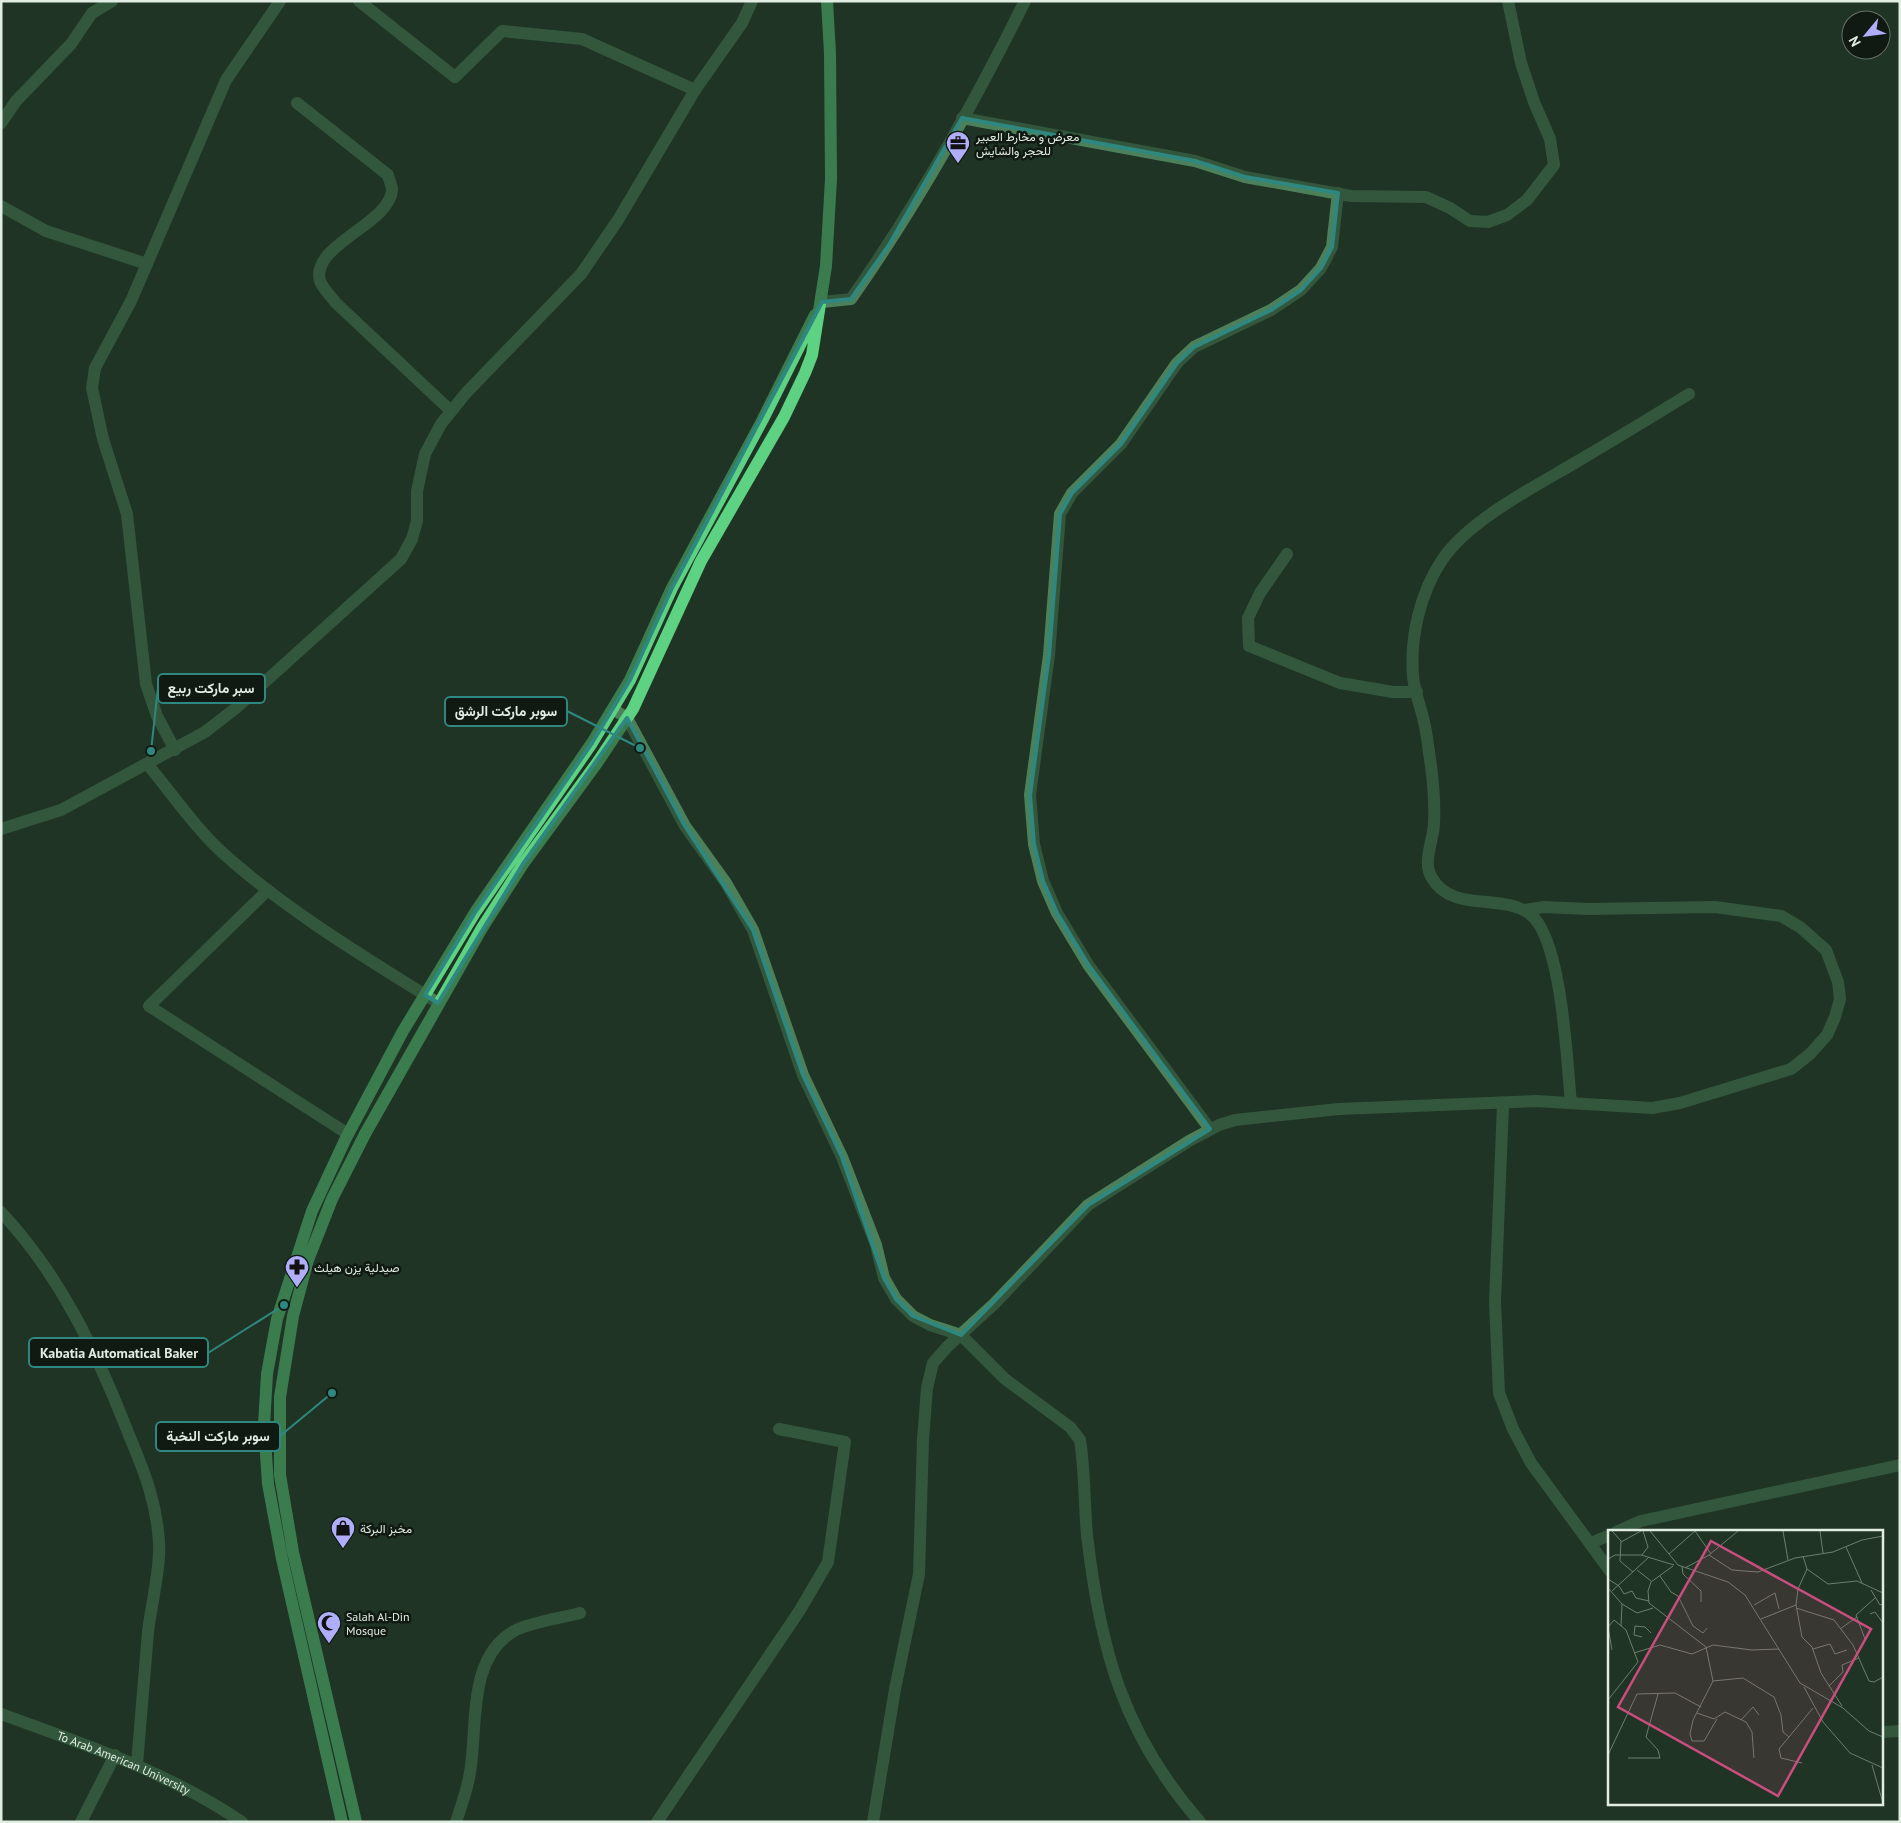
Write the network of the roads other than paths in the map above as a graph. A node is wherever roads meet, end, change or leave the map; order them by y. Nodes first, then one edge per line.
1 (112, 1) edge
2 (280, 1) edge
3 (359, 1) edge
4 (752, 1) edge
5 (826, 1) edge
6 (1025, 1) edge
7 (1508, 1) edge
8 (695, 90) junction
9 (297, 103) dead end
10 (962, 118) junction
11 (1, 123) edge
12 (1338, 193) junction
13 (1, 206) edge
14 (147, 264) junction
15 (822, 302) junction
16 (1689, 394) dead end
17 (451, 411) junction
18 (1287, 554) dead end
19 (1416, 692) junction
20 (613, 708) junction
21 (627, 718) junction
22 (175, 750) junction
23 (148, 765) junction
24 (1, 829) edge
25 (268, 890) junction
26 (1524, 910) junction
27 (425, 995) junction
28 (438, 1003) junction
29 (1571, 1103) junction
30 (1504, 1104) junction
31 (1210, 1129) junction
32 (348, 1134) junction
33 (1, 1212) edge
34 (960, 1335) junction
35 (779, 1429) dead end
36 (1900, 1465) edge
37 (1621, 1530) edge
38 (1608, 1536) edge
39 (1591, 1543) junction
40 (1608, 1568) edge
41 (580, 1613) dead end
42 (1, 1714) edge
43 (1900, 1731) edge
44 (1884, 1732) edge
45 (115, 1755) junction
46 (137, 1764) junction
47 (81, 1822) edge
48 (242, 1822) edge
49 (342, 1822) edge
50 (356, 1822) edge
51 (456, 1822) edge
52 (656, 1822) edge
53 (873, 1822) edge
54 (1200, 1822) edge

1 - 11 street
2 - 14 street
3 - 8 street
4 - 8 street
5 - 15 main road
6 - 10 street
7 - 12 street
8 - 17 street
9 - 17 street
10 - 12 street
10 - 15 street
12 - 31 street
13 - 14 street
14 - 22 street
15 - 20 main road
15 - 21 main road
16 - 19 street
17 - 22 street
18 - 19 street
19 - 26 street
20 - 21 street
20 - 27 main road
21 - 28 main road
21 - 34 street
22 - 23 street
23 - 24 street
23 - 25 street
25 - 27 street
25 - 32 street
26 - 29 street
26 - 29 street
27 - 28 street
27 - 32 main road
28 - 50 main road
29 - 30 street
30 - 31 street
30 - 39 street
31 - 34 street
32 - 49 main road
33 - 46 street
34 - 53 street
34 - 54 street
35 - 52 street
36 - 37 street
38 - 39 street
39 - 40 street
41 - 51 street
42 - 45 street, To Arab American University
43 - 44 street
45 - 46 street, To Arab American University
45 - 47 street
46 - 48 street, To Arab American University

